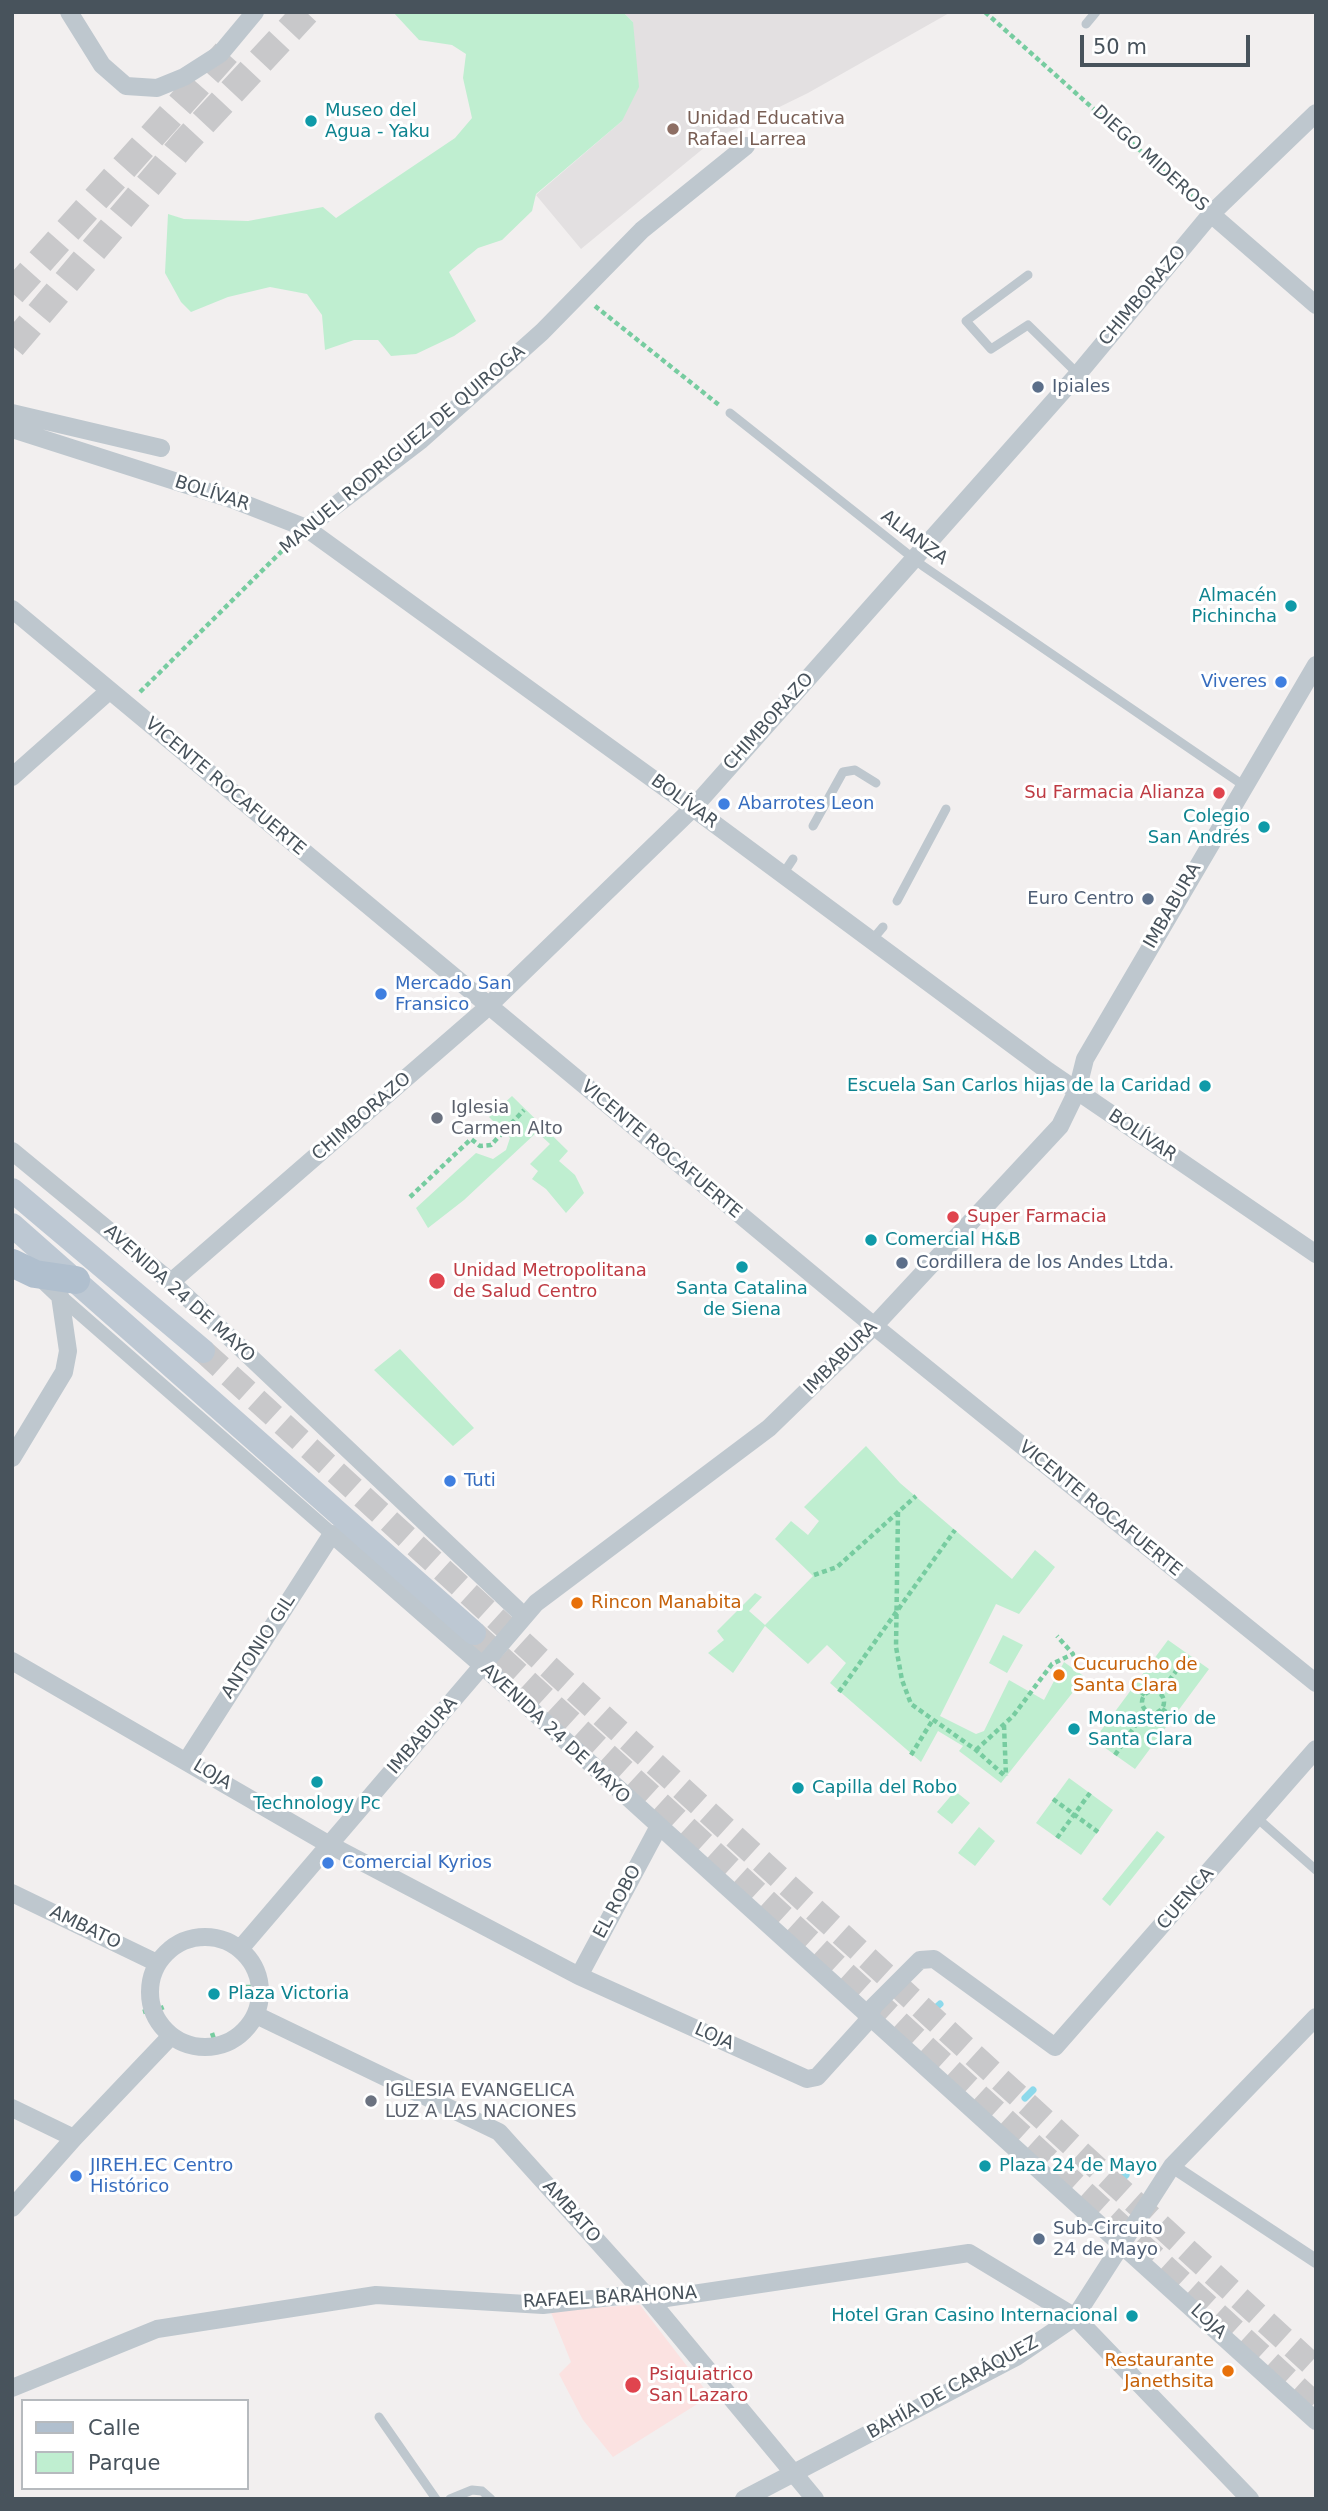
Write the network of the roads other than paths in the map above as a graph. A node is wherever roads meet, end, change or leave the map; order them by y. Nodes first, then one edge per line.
1 (69, 12) edge
2 (255, 12) edge
3 (1097, 12) edge
4 (1086, 24) dead end
5 (1316, 113) edge
6 (746, 146) dead end
7 (1211, 214) junction
8 (1028, 275) dead end
9 (1316, 305) edge
10 (1078, 374) junction
11 (12, 413) edge
12 (730, 413) road end
13 (12, 429) edge
14 (161, 448) dead end
15 (306, 528) junction
16 (914, 559) junction
17 (12, 609) edge
18 (1316, 665) edge
19 (109, 691) junction
20 (12, 777) edge
21 (876, 783) dead end
22 (1243, 785) junction
23 (693, 808) junction
24 (946, 809) dead end
25 (813, 826) dead end
26 (793, 859) dead end
27 (783, 874) junction
28 (897, 901) dead end
29 (488, 1007) junction
30 (1077, 1091) junction
31 (12, 1151) edge
32 (12, 1190) edge
33 (12, 1224) edge
34 (1316, 1254) edge
35 (24, 1268) edge
36 (171, 1282) junction
37 (68, 1288) junction
38 (874, 1326) junction
39 (203, 1351) tunnel mouth
40 (13, 1454) edge
41 (332, 1534) junction
42 (524, 1616) junction
43 (474, 1633) tunnel mouth
44 (12, 1661) edge
45 (482, 1674) junction
46 (1316, 1683) edge
47 (1316, 1749) edge
48 (187, 1760) junction
49 (1257, 1818) junction
50 (655, 1828) junction
51 (328, 1844) junction
52 (1316, 1870) edge
53 (12, 1893) edge
54 (240, 1949) junction
55 (157, 1963) junction
56 (579, 1976) junction
57 (256, 2015) junction
58 (868, 2015) junction
59 (1316, 2017) edge
60 (171, 2036) junction
61 (12, 2108) edge
62 (74, 2138) junction
63 (1172, 2166) junction
64 (12, 2208) edge
65 (1121, 2246) junction
66 (1316, 2261) edge
67 (644, 2292) junction
68 (1075, 2317) junction
69 (12, 2388) edge
70 (379, 2417) dead end
71 (1316, 2421) edge
72 (1316, 2428) edge
73 (794, 2474) junction
74 (436, 2499) edge
75 (450, 2499) edge
76 (491, 2499) edge
77 (744, 2499) edge
78 (815, 2499) edge
79 (1250, 2499) edge

1 - 2 street
3 - 4 lane
5 - 7 street, CHIMBORAZO
6 - 15 street, MANUEL RODRIGUEZ DE QUIROGA
7 - 9 street, DIEGO MIDEROS
7 - 10 street, CHIMBORAZO
8 - 10 lane
10 - 16 street, CHIMBORAZO
11 - 14 street
12 - 16 lane, ALIANZA
13 - 15 street, BOLÍVAR
15 - 23 street, BOLÍVAR
16 - 22 lane, ALIANZA
16 - 23 street, CHIMBORAZO
17 - 19 street, VICENTE ROCAFUERTE
18 - 22 street, IMBABURA
19 - 20 street
19 - 29 street, VICENTE ROCAFUERTE
21 - 25 lane
22 - 30 street, IMBABURA
23 - 27 street, BOLÍVAR
23 - 29 street, CHIMBORAZO
24 - 28 lane
26 - 27 lane
27 - 30 street, BOLÍVAR
29 - 36 street, CHIMBORAZO
29 - 38 street, VICENTE ROCAFUERTE
30 - 34 street, BOLÍVAR
30 - 38 street, IMBABURA
31 - 36 street, AVENIDA 24 DE MAYO
32 - 39 main road, AVENIDA 24 DE MAYO
33 - 37 main road, AVENIDA 24 DE MAYO
35 - 37 main road
36 - 42 street, AVENIDA 24 DE MAYO
37 - 40 street
37 - 41 street, AVENIDA 24 DE MAYO
37 - 43 main road, AVENIDA 24 DE MAYO
38 - 42 street, IMBABURA
38 - 46 street, VICENTE ROCAFUERTE
41 - 45 street, AVENIDA 24 DE MAYO
41 - 48 street, ANTONIO GIL
42 - 45 street, IMBABURA
44 - 48 street, LOJA
45 - 50 street, AVENIDA 24 DE MAYO
45 - 51 street, IMBABURA
47 - 49 street, CUENCA
48 - 51 street, LOJA
49 - 52 lane
49 - 58 street, CUENCA
50 - 56 street, EL ROBO
50 - 58 street, AVENIDA 24 DE MAYO
51 - 54 street, IMBABURA
51 - 56 street, LOJA
53 - 55 street, AMBATO
54 - 55 street
54 - 57 street
55 - 60 street
56 - 58 street, LOJA
57 - 60 street
57 - 67 street, AMBATO
58 - 65 street, LOJA
59 - 63 street, BAHÍA DE CARÁQUEZ
60 - 62 street
61 - 62 street
62 - 64 street
63 - 65 street, BAHÍA DE CARÁQUEZ
63 - 66 street
65 - 68 street, BAHÍA DE CARÁQUEZ
65 - 71 street, LOJA
65 - 72 street
67 - 68 street, RAFAEL BARAHONA
67 - 69 street, RAFAEL BARAHONA
67 - 73 street, AMBATO
68 - 73 street, BAHÍA DE CARÁQUEZ
68 - 79 street, RAFAEL BARAHONA
70 - 74 lane
73 - 77 street, BAHÍA DE CARÁQUEZ
73 - 78 street, AMBATO
75 - 76 lane

